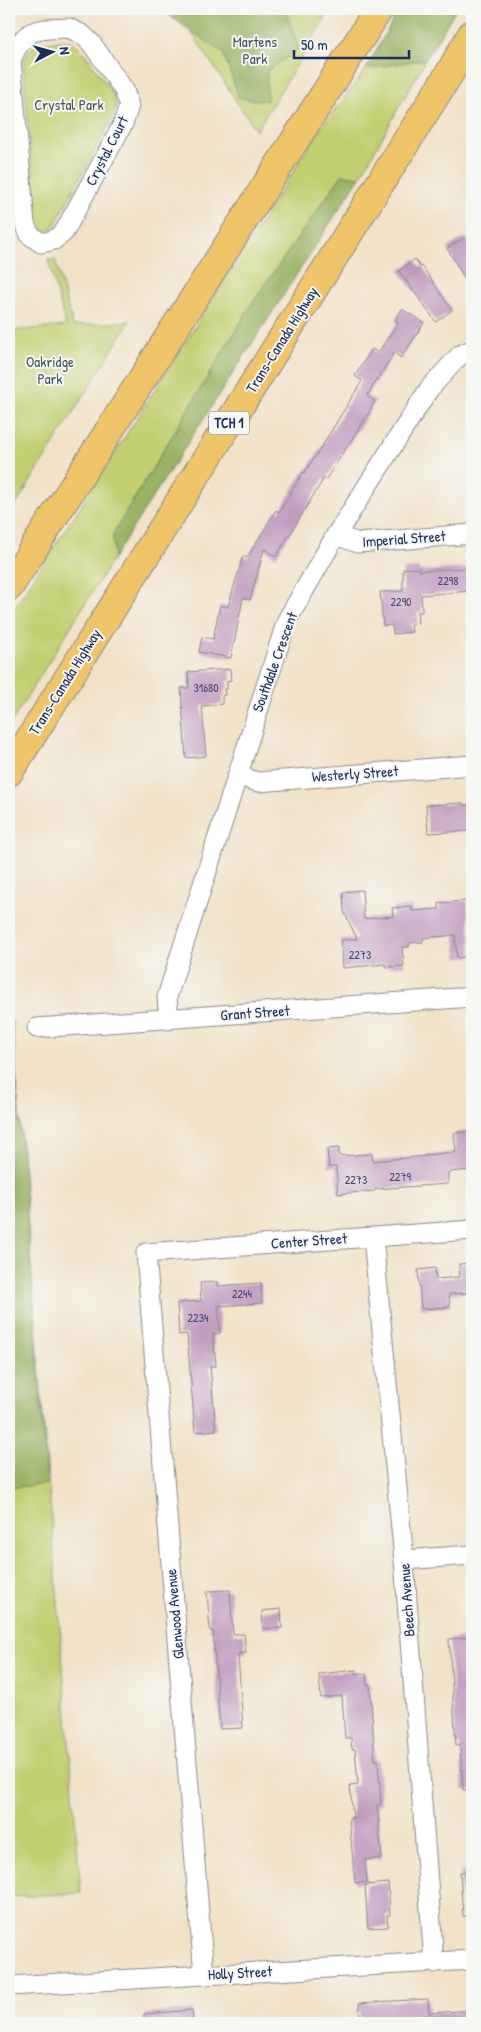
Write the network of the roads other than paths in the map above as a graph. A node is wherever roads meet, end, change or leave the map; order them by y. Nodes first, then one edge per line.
1 (379, 9) edge
2 (472, 34) edge
3 (13, 132) edge
4 (472, 350) edge
5 (472, 534) edge
6 (336, 535) junction
7 (9, 587) edge
8 (472, 765) edge
9 (9, 772) edge
10 (238, 776) junction
11 (472, 997) edge
12 (169, 1020) junction
13 (38, 1028) dead end
14 (472, 1230) edge
15 (373, 1237) junction
16 (146, 1253) joint
17 (472, 1555) edge
18 (404, 1560) junction
19 (472, 1960) edge
20 (434, 1963) junction
21 (204, 1975) junction
22 (9, 1986) edge

1 - 7 highway
2 - 9 highway, Trans-Canada Highway / TCH 1
3 - 3 street, Crystal Court
4 - 6 street, Southdale Crescent
5 - 6 street, Imperial Street
6 - 10 street, Southdale Crescent
8 - 10 street, Westerly Street
10 - 12 street, Southdale Crescent
11 - 12 street, Grant Street
12 - 13 street, Grant Street
14 - 15 street, Center Street
15 - 16 street, Center Street
15 - 18 street, Beech Avenue
16 - 21 street, Glenwood Avenue
17 - 18 street
18 - 20 street, Beech Avenue
19 - 20 street, Holly Street
20 - 21 street, Holly Street
21 - 22 street, Holly Street

